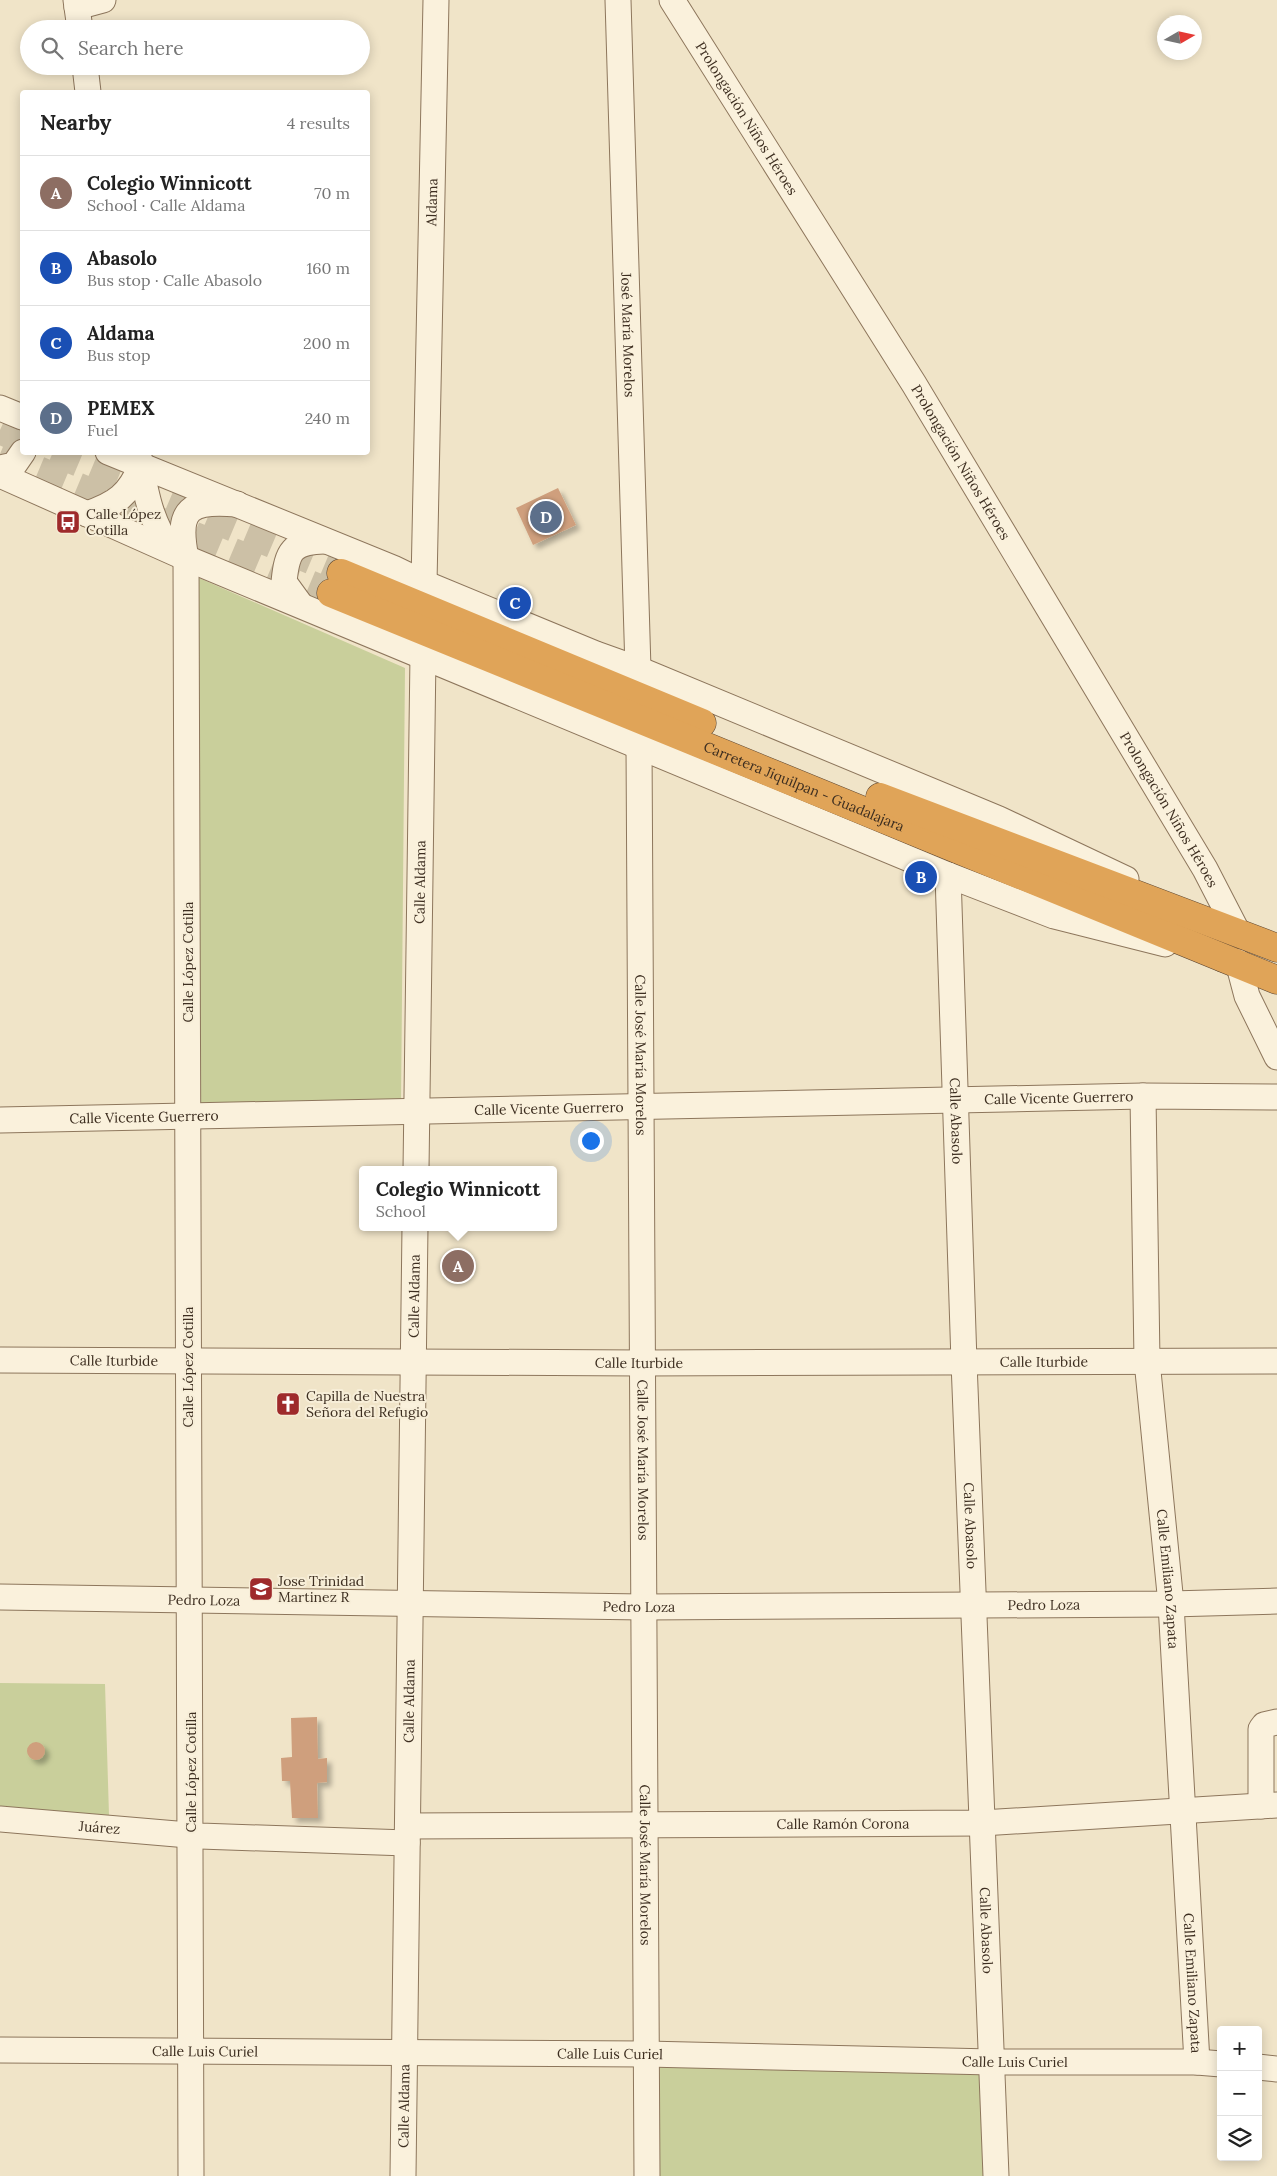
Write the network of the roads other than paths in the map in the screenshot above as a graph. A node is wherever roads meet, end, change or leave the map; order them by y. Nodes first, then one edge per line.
1 (103, 0) edge
2 (436, 0) edge
3 (618, 0) edge
4 (672, 0) edge
5 (77, 12) edge
6 (86, 75) edge
7 (88, 90) edge
8 (21, 455) edge
9 (122, 455) edge
10 (140, 459) edge
11 (0, 468) edge
12 (0, 475) edge
13 (237, 504) junction
14 (87, 514) junction
15 (324, 541) junction
16 (178, 554) junction
17 (424, 583) junction
18 (300, 604) junction
19 (423, 655) junction
20 (638, 668) junction
21 (639, 745) junction
22 (948, 874) junction
23 (1237, 931) junction
24 (1277, 948) edge
25 (1238, 962) junction
26 (1277, 980) edge
27 (1277, 1057) edge
28 (1143, 1096) junction
29 (1277, 1097) edge
30 (956, 1100) junction
31 (641, 1106) junction
32 (417, 1111) junction
33 (189, 1116) junction
34 (0, 1120) edge
35 (416, 1166) edge
36 (415, 1231) edge
37 (0, 1360) edge
38 (187, 1360) junction
39 (414, 1361) junction
40 (1147, 1361) junction
41 (1277, 1361) edge
42 (964, 1362) junction
43 (642, 1363) junction
44 (0, 1597) edge
45 (190, 1600) junction
46 (1277, 1601) edge
47 (410, 1604) junction
48 (1171, 1604) junction
49 (974, 1605) junction
50 (643, 1607) junction
51 (1277, 1722) edge
52 (1269, 1806) edge
53 (1183, 1811) junction
54 (0, 1818) edge
55 (982, 1822) junction
56 (645, 1825) junction
57 (407, 1834) junction
58 (195, 1835) junction
59 (0, 2050) edge
60 (191, 2051) junction
61 (405, 2053) junction
62 (646, 2054) junction
63 (992, 2062) junction
64 (1209, 2063) edge
65 (1262, 2068) edge
66 (1277, 2069) edge
67 (191, 2176) edge
68 (403, 2176) edge
69 (646, 2176) edge
70 (996, 2176) edge

1 - 5 street
2 - 17 street, Aldama
3 - 20 street, José María Morelos
4 - 23 street, Prolongación Niños Héroes
6 - 7 street
8 - 11 street
9 - 10 street
10 - 13 street
10 - 14 street
10 - 16 street
12 - 14 street
13 - 15 street
13 - 16 street, Calle López Cotilla
14 - 16 street
15 - 17 street
15 - 18 street
16 - 18 street
16 - 33 street, Calle López Cotilla
17 - 20 street
18 - 19 street
19 - 21 street
19 - 32 street, Calle Aldama
20 - 23 street
21 - 22 street
21 - 31 street, Calle José María Morelos
22 - 25 street
22 - 30 street, Calle Abasolo
23 - 24 highway, Carretera Jiquilpan - Guadalajara
23 - 25 highway, Carretera Jiquilpan - Guadalajara
25 - 26 highway, Carretera Jiquilpan - Guadalajara
25 - 27 street
28 - 29 street, Calle Vicente Guerrero
28 - 30 street, Calle Vicente Guerrero
28 - 40 street, Calle Emiliano Zapata
30 - 31 street, Calle Vicente Guerrero
30 - 42 street, Calle Abasolo
31 - 32 street, Calle Vicente Guerrero
31 - 43 street, Calle José María Morelos
32 - 33 street, Calle Vicente Guerrero
32 - 35 street, Calle Aldama
33 - 34 street, Calle Vicente Guerrero
33 - 38 street, Calle López Cotilla
36 - 39 street, Calle Aldama
37 - 38 street, Calle Iturbide
38 - 39 street, Calle Iturbide
38 - 45 street, Calle López Cotilla
39 - 43 street, Calle Iturbide
39 - 47 street, Calle Aldama
40 - 41 street, Calle Iturbide
40 - 42 street, Calle Iturbide
40 - 48 street, Calle Emiliano Zapata
42 - 43 street, Calle Iturbide
42 - 49 street, Calle Abasolo
43 - 50 street, Calle José María Morelos
44 - 45 street, Pedro Loza
45 - 47 street, Pedro Loza
45 - 58 street, Calle López Cotilla
46 - 48 street, Pedro Loza
47 - 50 street, Pedro Loza
47 - 57 street, Calle Aldama
48 - 49 street, Pedro Loza
48 - 53 street, Calle Emiliano Zapata
49 - 50 street, Pedro Loza
49 - 55 street, Calle Abasolo
50 - 56 street, Calle José María Morelos
51 - 52 street
52 - 53 street, Calle Ramón Corona
53 - 55 street, Calle Ramón Corona
53 - 64 street, Calle Emiliano Zapata
54 - 58 street, Juárez
55 - 56 street, Calle Ramón Corona
55 - 63 street, Calle Abasolo
56 - 57 street, Calle Ramón Corona
56 - 62 street, Calle José María Morelos
57 - 58 street, Juárez
57 - 61 street, Calle Aldama
58 - 60 street, Calle López Cotilla
59 - 60 street, Calle Luis Curiel
60 - 61 street, Calle Luis Curiel
60 - 67 street, Calle López Cotilla
61 - 62 street, Calle Luis Curiel
61 - 68 street, Calle Aldama
62 - 63 street, Calle Luis Curiel
62 - 69 street, Calle José María Morelos
63 - 64 street, Calle Luis Curiel
63 - 70 street, Calle Abasolo
65 - 66 street

